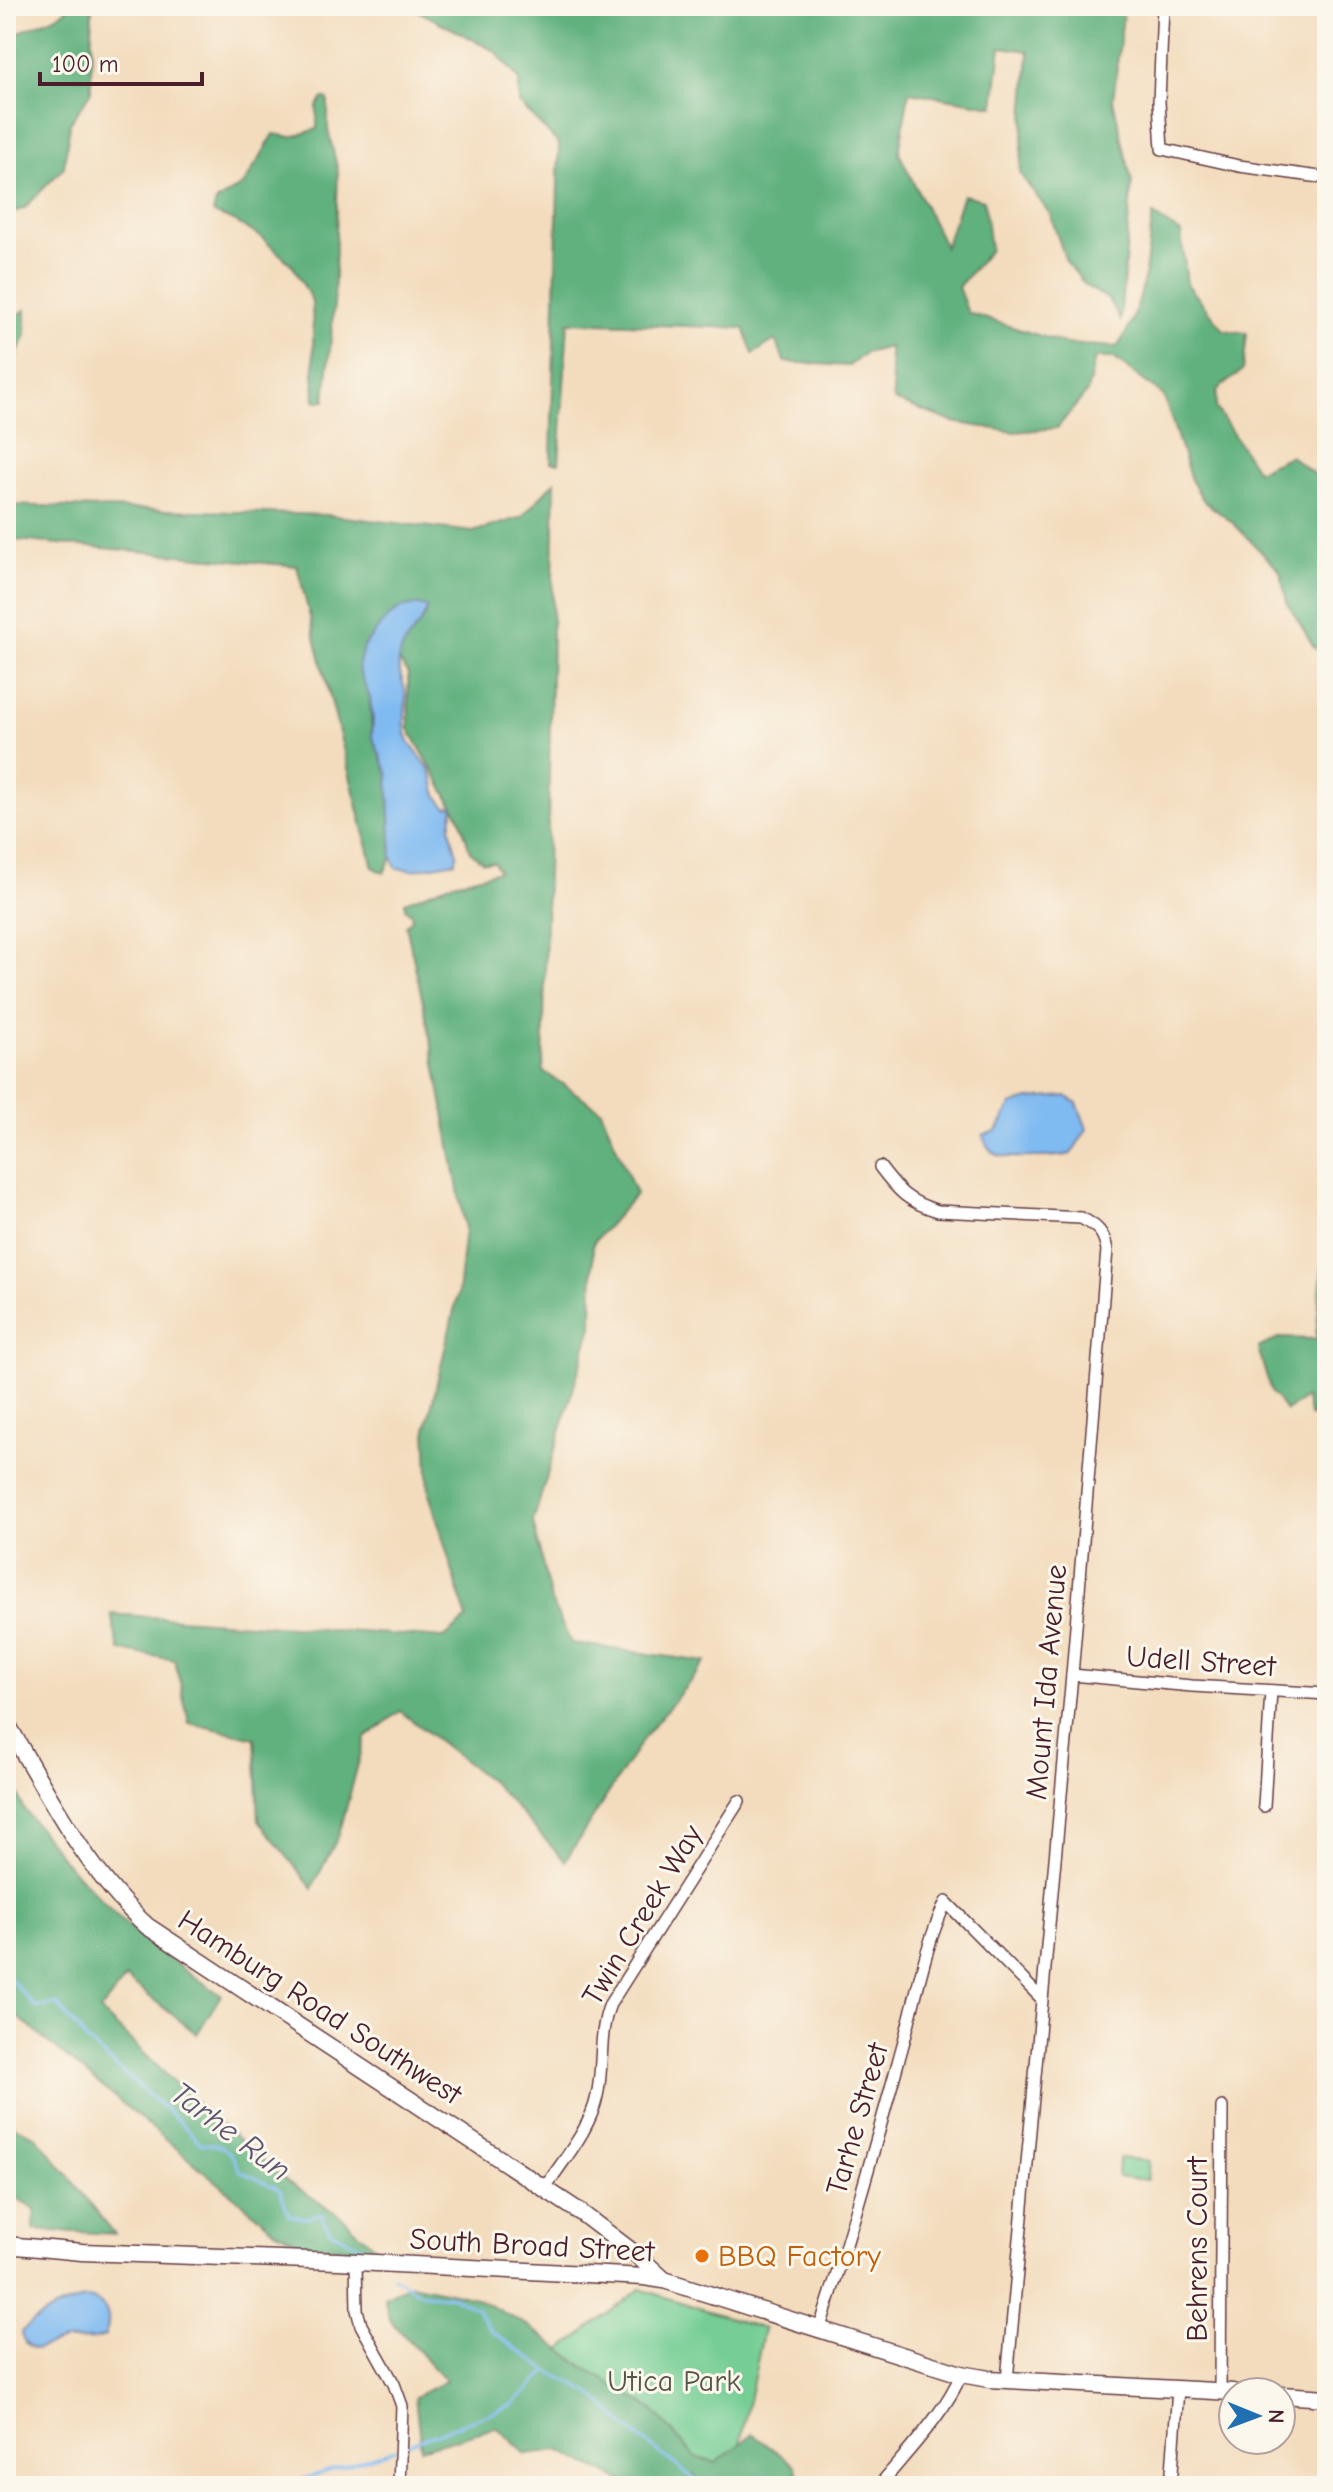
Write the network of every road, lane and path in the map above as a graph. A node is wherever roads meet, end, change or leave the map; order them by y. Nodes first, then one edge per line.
1 (1163, 6) edge
2 (1327, 178) edge
3 (880, 1167) dead end
4 (1072, 1675) junction
5 (1271, 1691) junction
6 (1327, 1694) edge
7 (6, 1722) edge
8 (739, 1801) dead end
9 (1264, 1806) dead end
10 (1042, 1999) junction
11 (1222, 2107) dead end
12 (545, 2188) junction
13 (6, 2245) edge
14 (356, 2262) junction
15 (664, 2280) junction
16 (819, 2330) junction
17 (961, 2374) junction
18 (1226, 2376) edge
19 (1007, 2380) junction
20 (1178, 2389) junction
21 (1217, 2391) edge
22 (1297, 2396) edge
23 (1327, 2398) edge
24 (399, 2486) edge
25 (879, 2486) edge
26 (1171, 2486) edge

1 - 2 street
3 - 4 street, Mount Ida Avenue
4 - 5 street, Udell Street
4 - 10 street, Mount Ida Avenue
5 - 6 street, Udell Street
5 - 9 street
7 - 12 street, Hamburg Road Southwest
8 - 12 street, Twin Creek Way
10 - 16 street, Tarhe Street
10 - 19 street, Mount Ida Avenue
11 - 18 street, Behrens Court
12 - 15 street, Hamburg Road Southwest
13 - 14 street, South Broad Street
14 - 15 street, South Broad Street
14 - 24 street
15 - 16 street, South Broad Street
16 - 17 street, South Broad Street
17 - 19 street, South Broad Street
17 - 25 street
19 - 20 street, South Broad Street
20 - 21 street, South Broad Street
20 - 26 street
22 - 23 street

